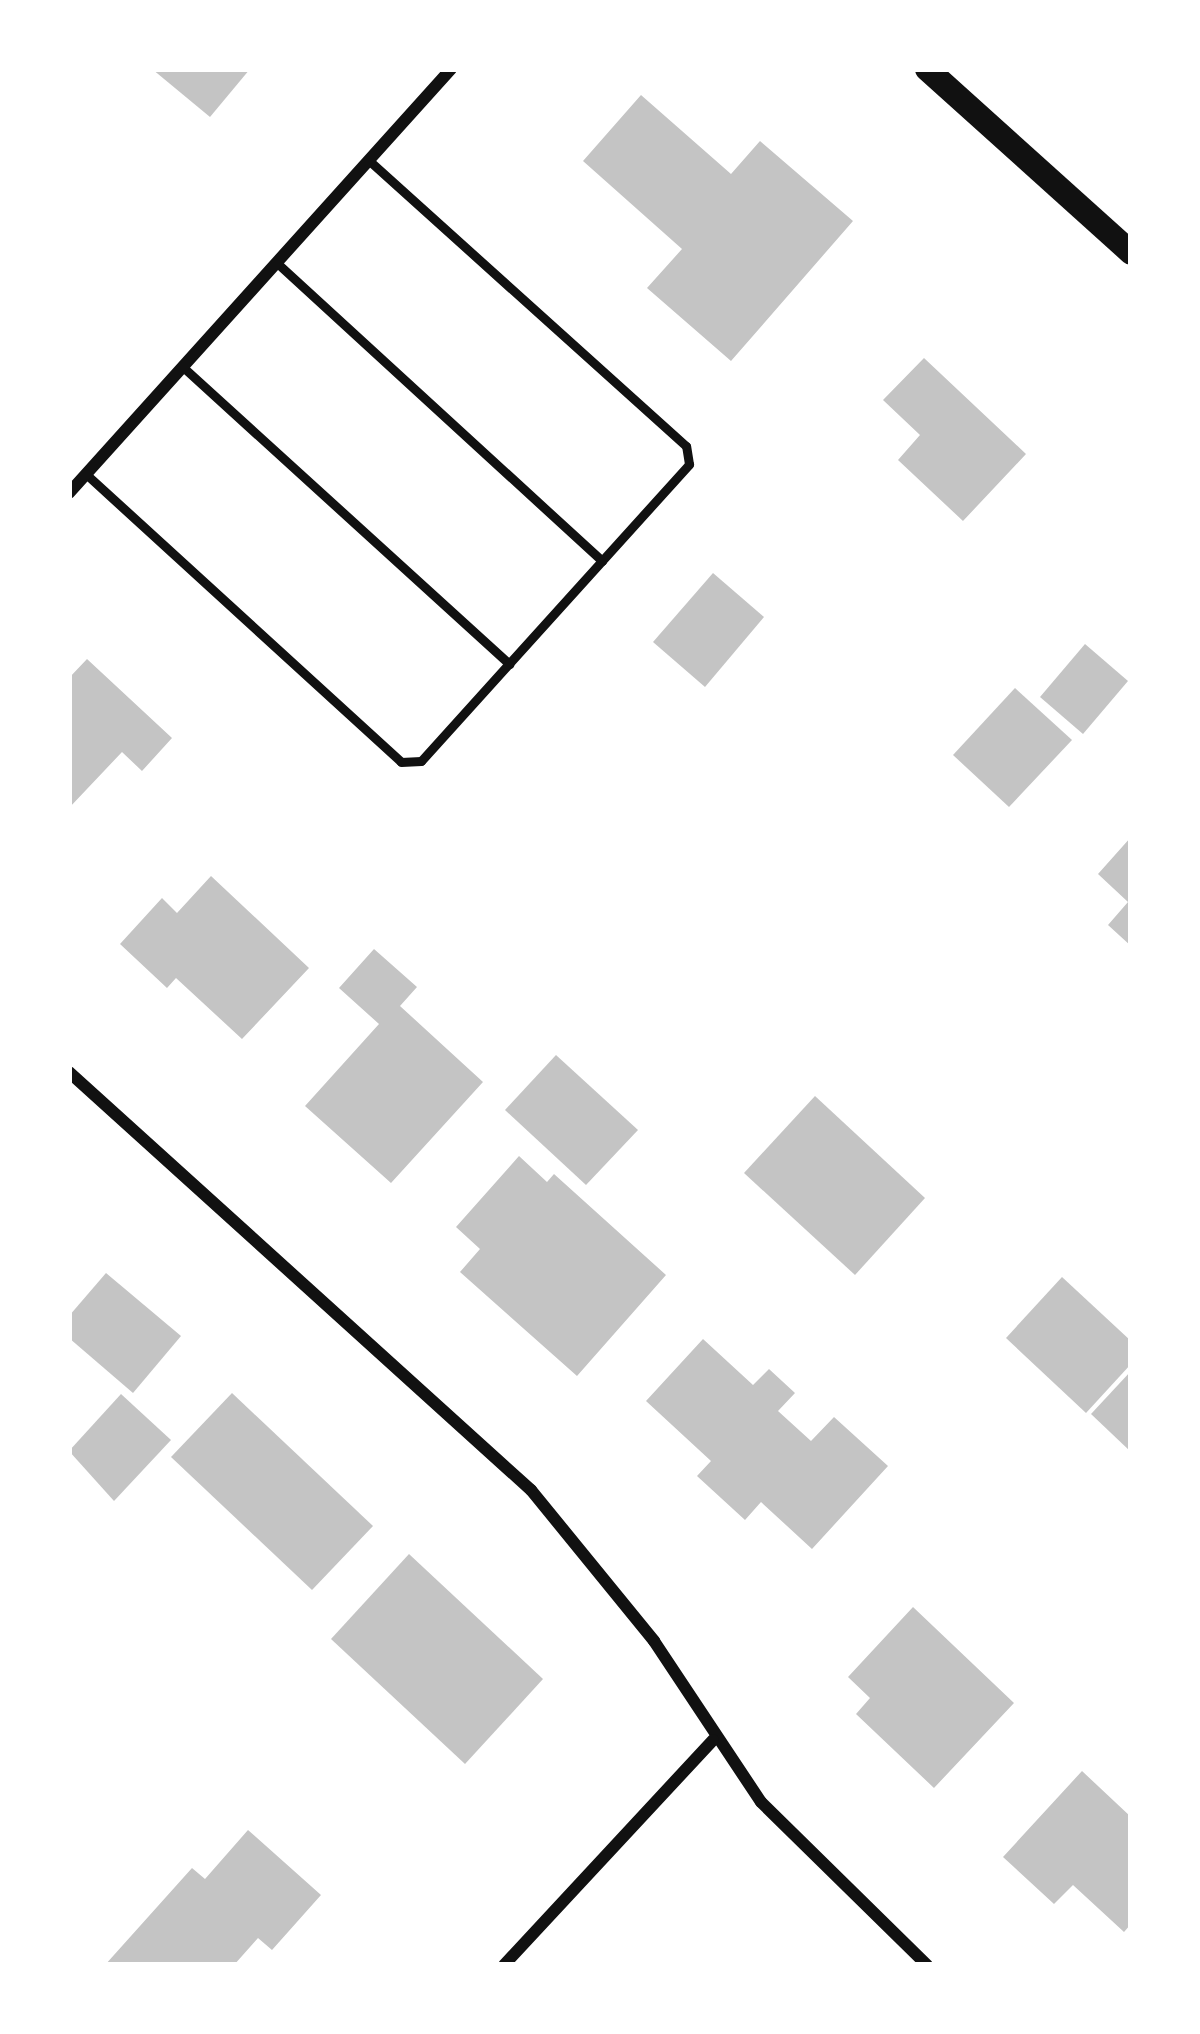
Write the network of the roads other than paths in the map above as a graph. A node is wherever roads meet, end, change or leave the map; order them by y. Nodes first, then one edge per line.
1 (451, 69) edge
2 (927, 69) edge
3 (369, 161) junction
4 (1131, 253) edge
5 (277, 263) junction
6 (184, 368) junction
7 (87, 475) junction
8 (69, 493) edge
9 (602, 561) junction
10 (509, 664) junction
11 (69, 1072) edge
12 (713, 1741) junction
13 (504, 1965) edge
14 (927, 1965) edge

1 - 3 street
2 - 4 main road
3 - 5 street
3 - 9 lane
5 - 6 street
5 - 9 lane
6 - 7 street
6 - 10 lane
7 - 8 street
7 - 10 lane
9 - 10 lane
11 - 12 street
12 - 13 street
12 - 14 street

